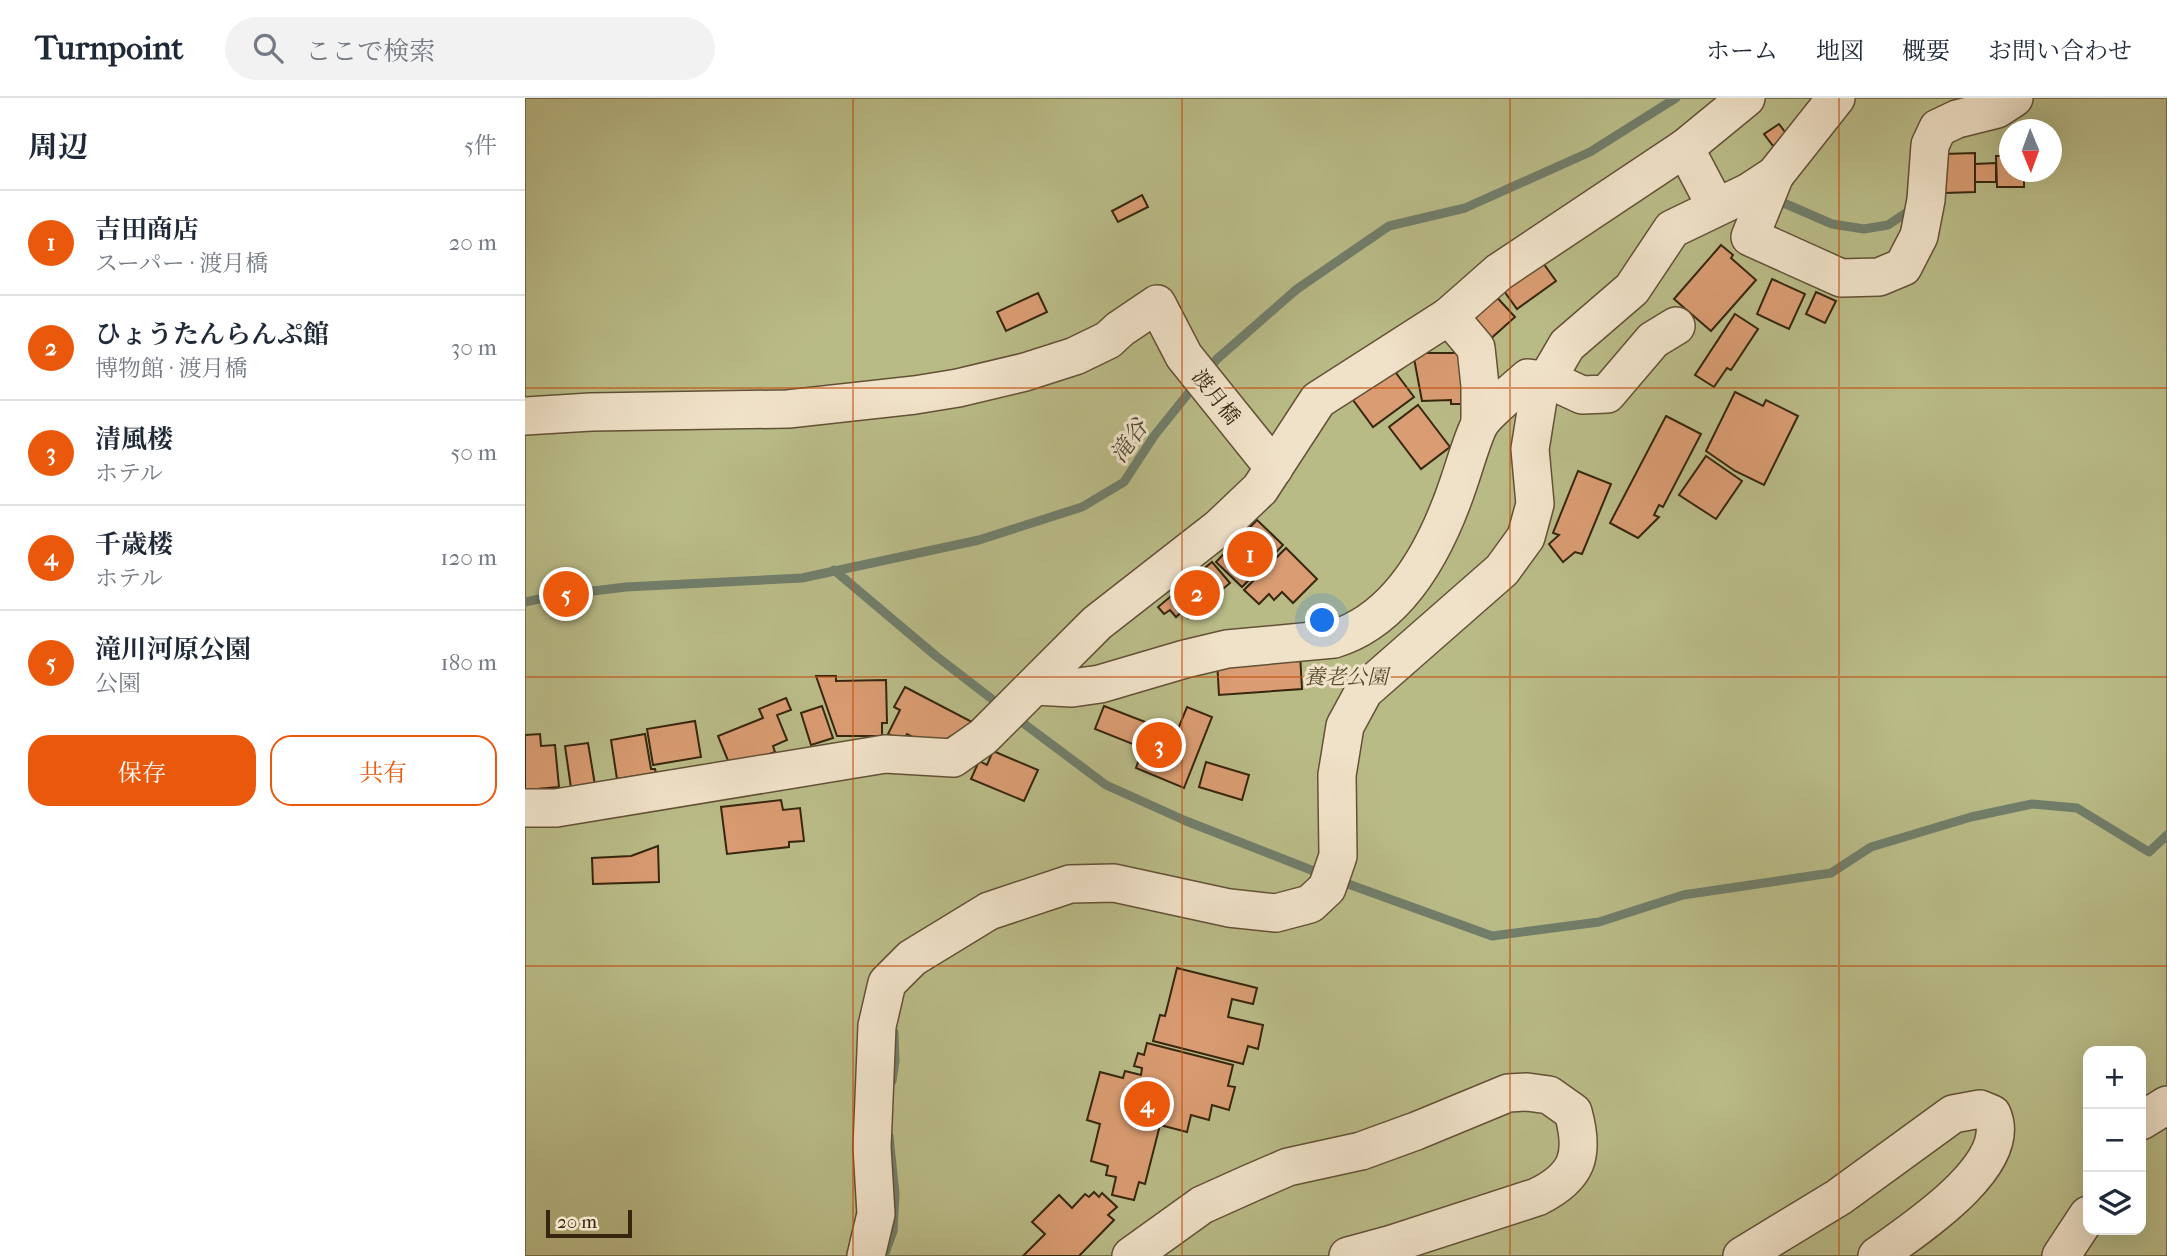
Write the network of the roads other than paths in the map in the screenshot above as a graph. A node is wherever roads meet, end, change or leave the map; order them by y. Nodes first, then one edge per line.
1 (1746, 98) edge
2 (1836, 98) edge
3 (2014, 98) edge
4 (1685, 148) junction
5 (1775, 175) junction
6 (1716, 207) junction
7 (1449, 316) junction
8 (1676, 326) dead end
9 (1477, 359) junction
10 (1548, 382) junction
11 (525, 416) edge
12 (1480, 422) junction
13 (1274, 468) junction
14 (1029, 692) junction
15 (525, 808) edge
16 (2167, 1105) edge
17 (2146, 1118) edge
18 (2083, 1223) edge
19 (866, 1256) edge
20 (1131, 1256) edge
21 (1348, 1256) edge
22 (1742, 1256) edge
23 (1877, 1256) edge
24 (2061, 1256) edge

1 - 4 street
2 - 5 street
3 - 5 street
4 - 6 street
4 - 7 street
5 - 6 street
6 - 10 street
7 - 9 street
7 - 13 street
8 - 10 street
9 - 10 street
9 - 12 street
10 - 12 street
10 - 19 street
11 - 13 street, 渡月橋
12 - 14 street
13 - 14 street
14 - 15 street
16 - 17 street
18 - 24 street
20 - 21 street
22 - 23 street

